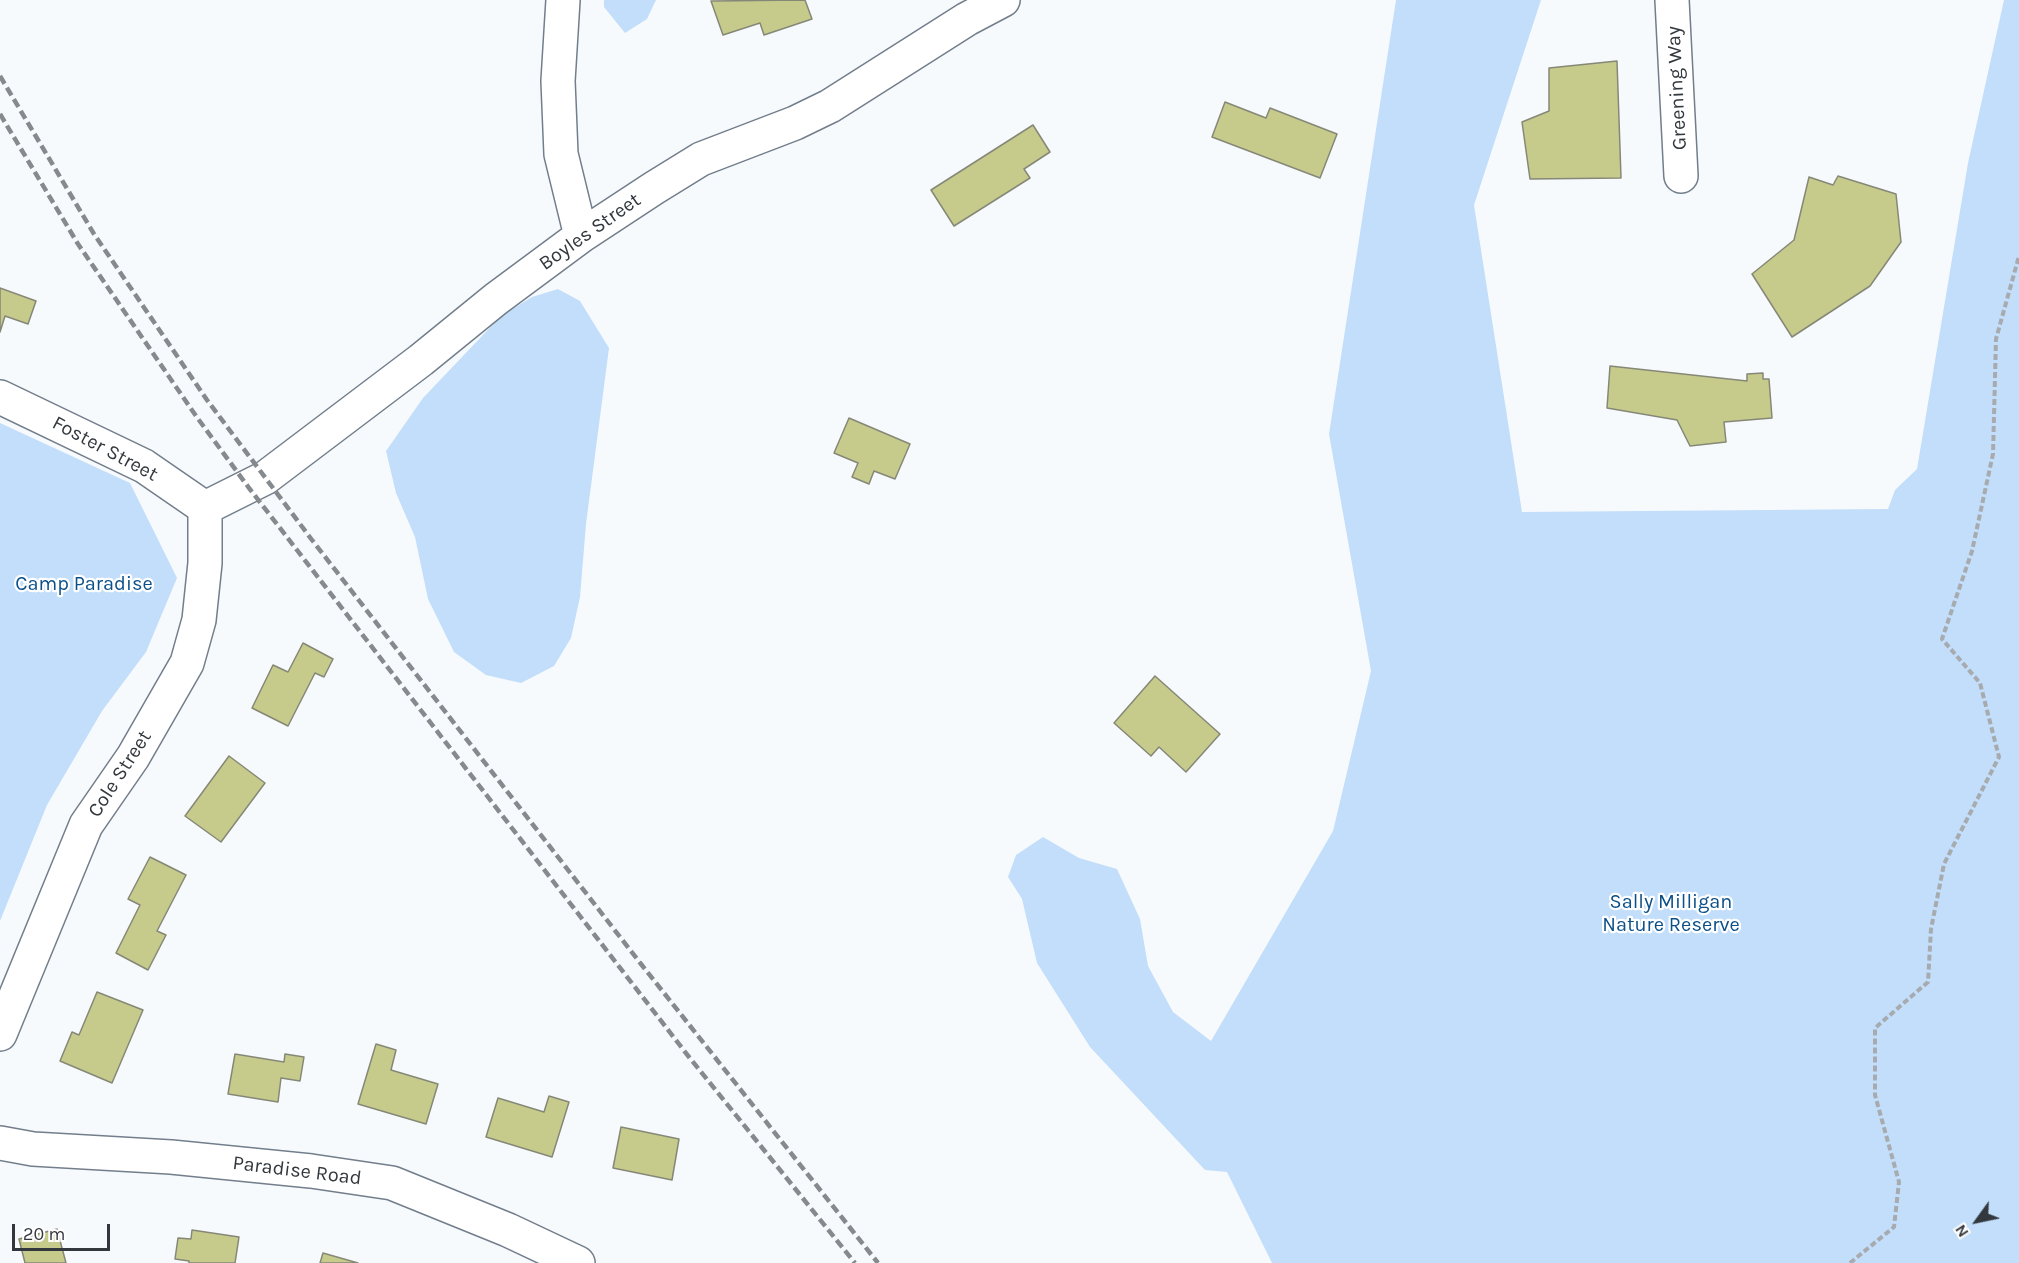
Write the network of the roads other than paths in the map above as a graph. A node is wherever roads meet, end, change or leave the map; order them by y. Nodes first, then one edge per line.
1 (563, 0) edge
2 (1003, 0) edge
3 (1672, 0) edge
4 (1681, 176) dead end
5 (581, 236) junction
6 (0, 398) edge
7 (205, 508) junction
8 (0, 1034) edge
9 (0, 1143) edge
10 (578, 1263) edge

1 - 5 street
2 - 5 street, Boyles Street
3 - 4 street, Greening Way
5 - 7 street, Boyles Street
6 - 7 street, Foster Street
7 - 8 street, Cole Street
9 - 10 street, Paradise Road

